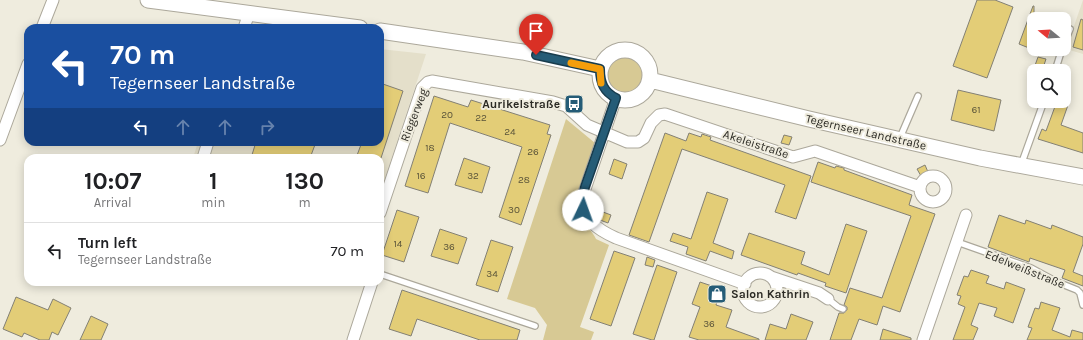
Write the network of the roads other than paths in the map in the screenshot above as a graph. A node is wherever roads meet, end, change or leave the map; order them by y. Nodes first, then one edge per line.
1 (53, 0) edge
2 (148, 0) edge
3 (249, 13) junction
4 (44, 24) edge
5 (245, 24) edge
6 (330, 24) edge
7 (384, 32) edge
8 (600, 69) junction
9 (24, 75) edge
10 (650, 80) junction
11 (918, 96) dead end
12 (616, 98) junction
13 (1042, 108) edge
14 (604, 132) junction
15 (0, 140) edge
16 (899, 140) junction
17 (1021, 166) junction
18 (1083, 177) edge
19 (920, 187) dead end
20 (384, 201) edge
21 (966, 215) dead end
22 (957, 242) junction
23 (384, 275) edge
24 (771, 277) junction
25 (745, 284) junction
26 (371, 286) edge
27 (828, 299) joint
28 (1083, 305) edge
29 (843, 309) dead end
30 (535, 326) dead end
31 (353, 340) edge
32 (923, 340) edge

1 - 4 street
2 - 3 main road
3 - 5 street
3 - 6 main road
7 - 8 main road
8 - 10 main road
8 - 12 main road
9 - 15 street
10 - 12 main road
10 - 16 main road, Tegernseer Landstraße
11 - 16 lane
12 - 14 street
13 - 17 lane
14 - 19 street, Akeleistraße
14 - 20 street, Riegerweg
14 - 25 street
16 - 17 main road, Tegernseer Landstraße
17 - 18 main road, Tegernseer Landstraße
21 - 22 street
22 - 28 lane, Edelweißstraße
22 - 32 street
23 - 30 lane
24 - 25 street
24 - 25 street
24 - 27 street
26 - 31 street
27 - 29 lane

